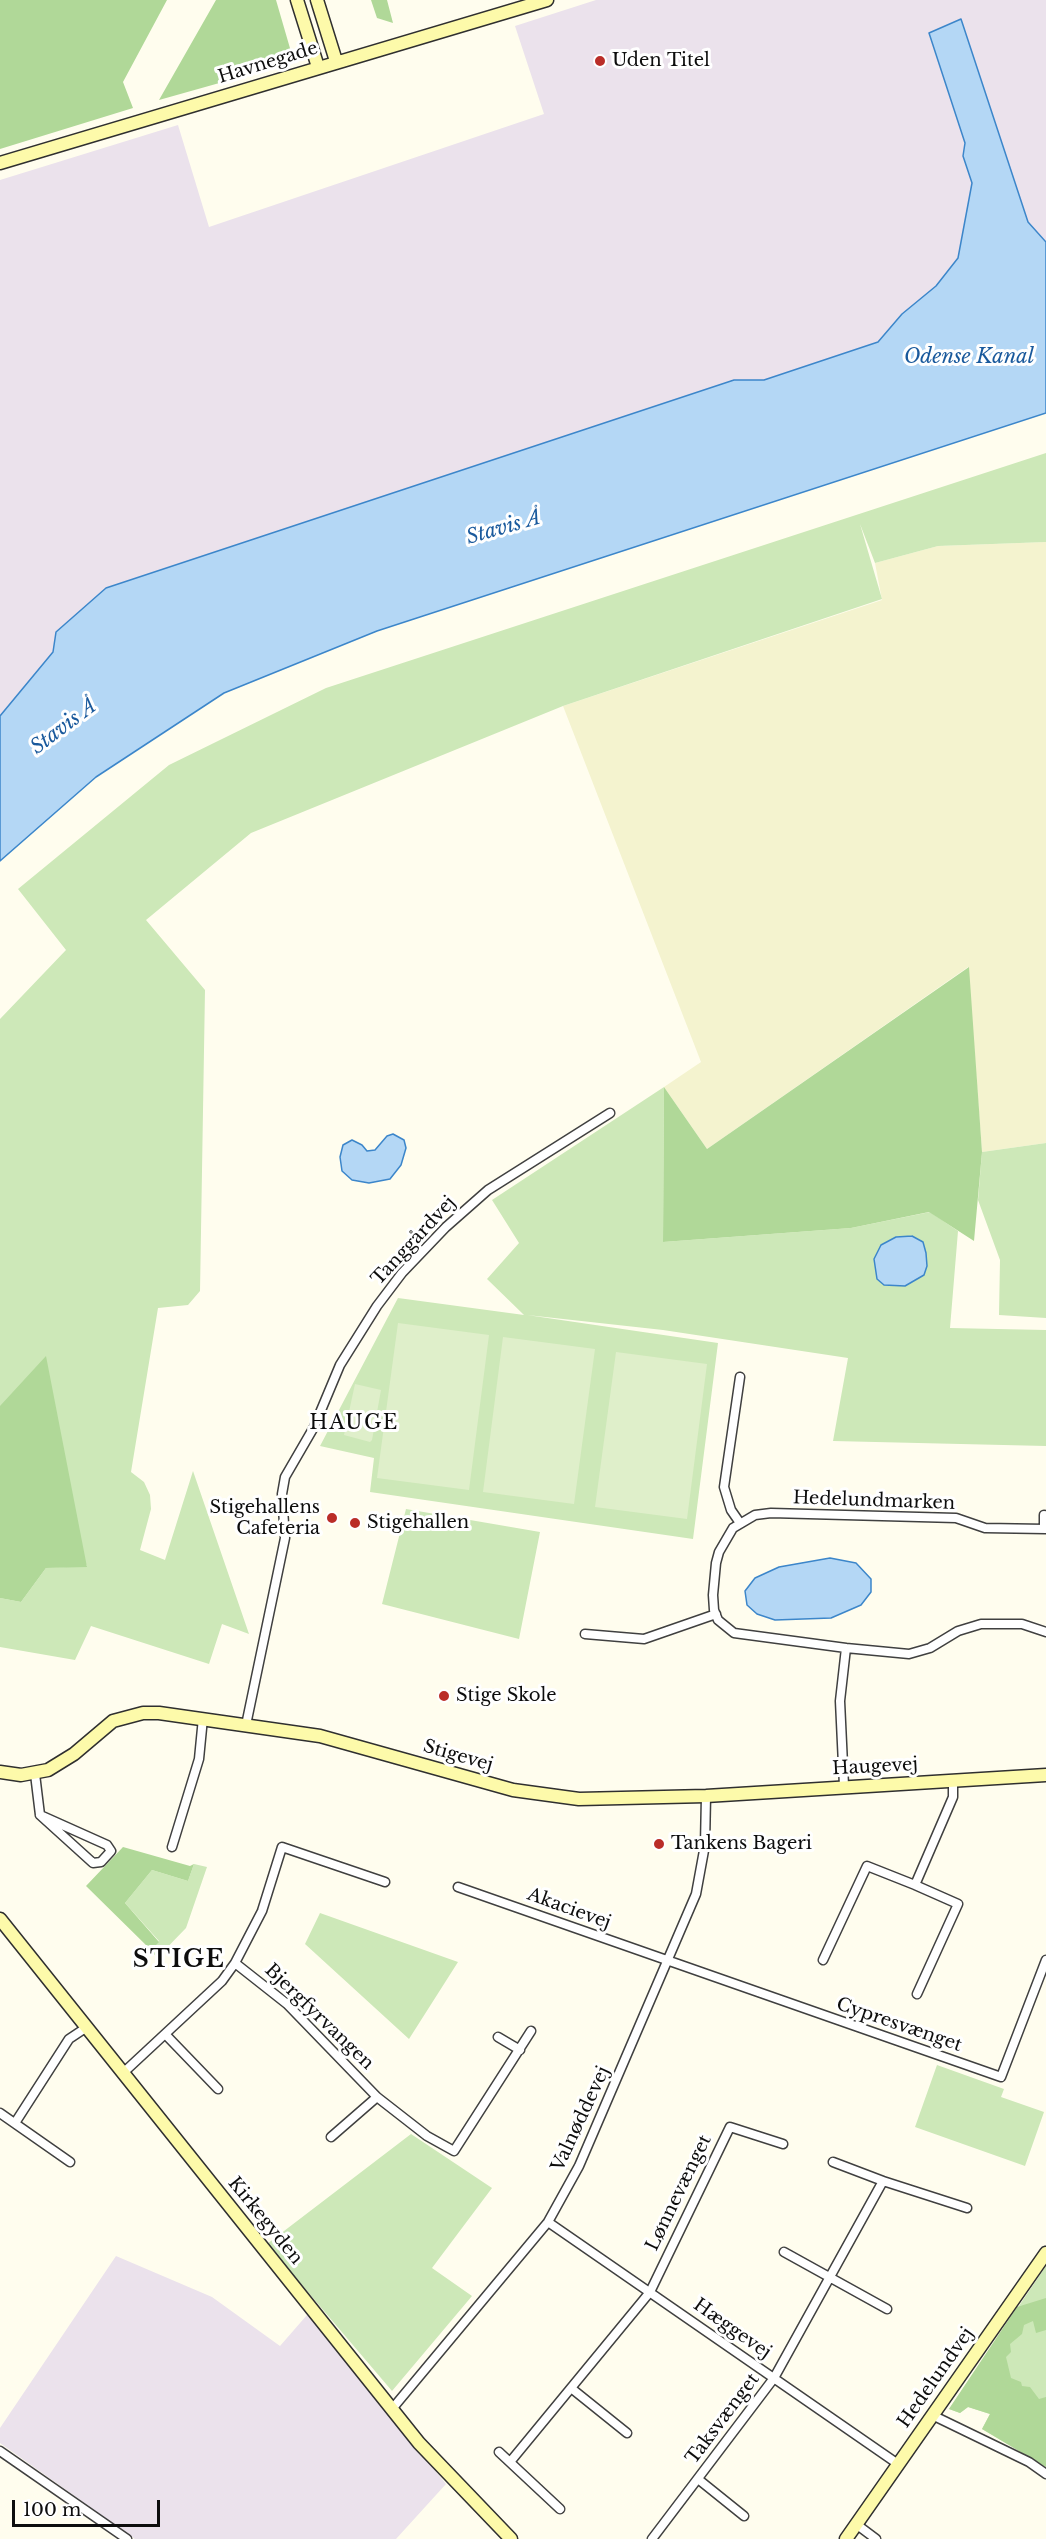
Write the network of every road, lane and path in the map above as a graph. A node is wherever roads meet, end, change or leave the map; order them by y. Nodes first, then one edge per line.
1 (297, 0) edge
2 (317, 0) edge
3 (547, 0) edge
4 (336, 62) junction
5 (318, 67) junction
6 (0, 163) edge
7 (610, 1113) dead end
8 (740, 1377) dead end
9 (1044, 1515) dead end
10 (737, 1525) junction
11 (1045, 1529) edge
12 (716, 1614) junction
13 (1046, 1632) edge
14 (585, 1634) dead end
15 (846, 1648) junction
16 (203, 1719) junction
17 (246, 1725) junction
18 (0, 1772) edge
19 (35, 1774) junction
20 (1046, 1775) edge
21 (953, 1780) junction
22 (844, 1786) junction
23 (706, 1796) junction
24 (40, 1815) junction
25 (172, 1847) dead end
26 (385, 1882) dead end
27 (915, 1885) junction
28 (459, 1887) dead end
29 (0, 1918) edge
30 (823, 1960) dead end
31 (1046, 1960) edge
32 (668, 1962) junction
33 (236, 1964) junction
34 (917, 1994) dead end
35 (87, 2026) junction
36 (531, 2031) dead end
37 (165, 2034) junction
38 (498, 2037) dead end
39 (519, 2050) junction
40 (123, 2073) junction
41 (218, 2089) dead end
42 (377, 2097) junction
43 (0, 2113) edge
44 (15, 2123) junction
45 (331, 2137) dead end
46 (783, 2144) dead end
47 (70, 2162) dead end
48 (833, 2162) dead end
49 (883, 2181) junction
50 (966, 2208) dead end
51 (548, 2222) junction
52 (784, 2252) dead end
53 (1046, 2253) edge
54 (830, 2277) junction
55 (650, 2292) junction
56 (887, 2309) dead end
57 (774, 2378) junction
58 (572, 2388) junction
59 (392, 2409) junction
60 (932, 2415) junction
61 (627, 2433) dead end
62 (0, 2451) edge
63 (499, 2452) dead end
64 (510, 2462) junction
65 (898, 2464) junction
66 (1046, 2474) edge
67 (698, 2479) junction
68 (560, 2509) dead end
69 (744, 2516) dead end
70 (856, 2524) junction
71 (127, 2539) edge
72 (511, 2539) edge
73 (652, 2539) edge
74 (846, 2539) edge
75 (876, 2539) edge

1 - 5 street
2 - 4 street
3 - 4 street, Havnegade
4 - 5 street, Havnegade
5 - 6 street, Havnegade
7 - 17 street, Tanggårdvej
8 - 10 street
9 - 11 street, Hedelundmarken
10 - 11 street, Hedelundmarken
10 - 12 street
12 - 14 street
12 - 15 street
13 - 15 street
15 - 22 street
16 - 17 street, Stigevej
16 - 19 street, Stigevej
16 - 25 street
17 - 23 street, Stigevej
18 - 19 street, Stigevej
19 - 24 street
20 - 21 street, Haugevej
21 - 22 street, Haugevej
21 - 27 street
22 - 23 street, Haugevej
23 - 32 street, Valnøddevej
24 - 24 street
26 - 33 street
27 - 30 street
27 - 34 street
28 - 32 street, Akacievej
29 - 35 street, Kirkegyden
31 - 32 street, Cypresvænget
32 - 51 street, Valnøddevej
33 - 37 street
33 - 42 street, Bjergfyrvangen
35 - 40 street, Kirkegyden
35 - 44 street
36 - 39 street, Bjergfyrvangen
37 - 40 street
37 - 41 street
38 - 39 street
39 - 42 street, Bjergfyrvangen
40 - 59 street, Kirkegyden
42 - 45 street, Bjergfyrvangen
43 - 44 street
44 - 47 street
46 - 55 street, Lønnevænget
48 - 49 street
49 - 50 street
49 - 54 street, Taksvænget
51 - 55 street, Hæggevej
51 - 59 street, Valnøddevej
52 - 54 street
53 - 60 street, Hedelundvej
54 - 56 street
54 - 57 street, Taksvænget
55 - 57 street, Hæggevej
55 - 58 street
57 - 65 street, Hæggevej
57 - 67 street, Taksvænget
58 - 61 street
58 - 64 street
59 - 72 street, Kirkegyden
60 - 65 street, Hedelundvej
60 - 66 street
62 - 71 street
63 - 64 street
64 - 68 street
65 - 70 street, Hedelundvej
67 - 69 street, Taksvænget
67 - 73 street, Taksvænget
70 - 74 street, Hedelundvej
70 - 75 street

